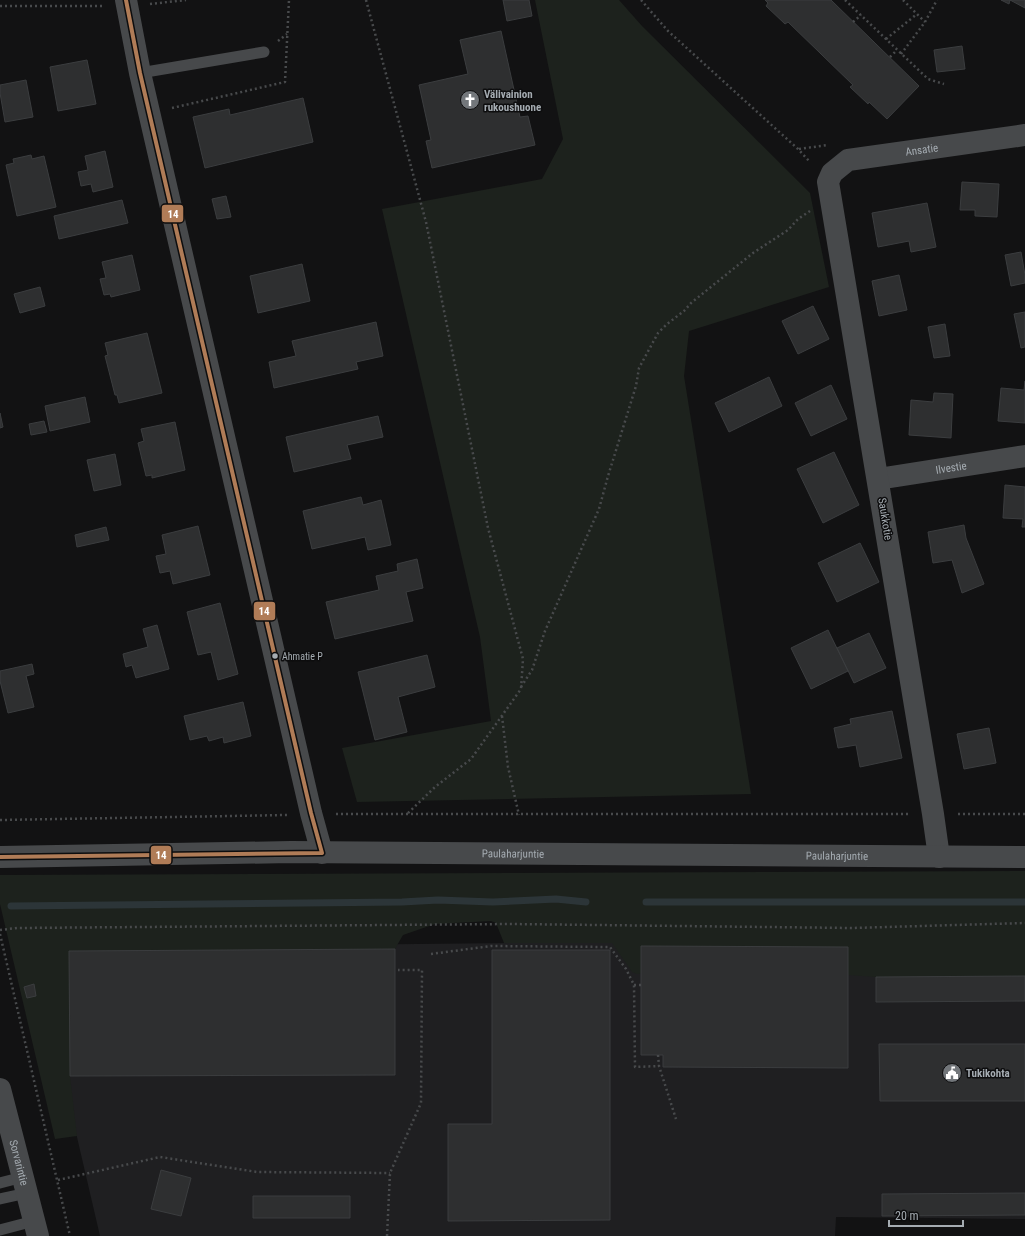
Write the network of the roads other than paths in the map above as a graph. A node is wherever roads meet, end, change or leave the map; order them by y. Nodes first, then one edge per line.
1 (126, 2) edge
2 (264, 52) dead end
3 (140, 73) junction
4 (1025, 135) edge
5 (830, 191) joint
6 (1025, 456) edge
7 (878, 479) junction
8 (322, 853) junction
9 (939, 856) junction
10 (0, 857) edge
11 (1025, 857) edge
12 (0, 1089) edge
13 (0, 1183) edge
14 (25, 1185) junction
15 (0, 1199) edge
16 (36, 1229) edge
17 (0, 1230) edge

1 - 3 street
2 - 3 lane
3 - 8 street
4 - 5 street, Ansatie
5 - 7 street, Saukkotie
6 - 7 street, Ilvestie
7 - 9 street, Saukkotie
8 - 9 street, Paulaharjuntie
8 - 10 street, Paulaharjuntie
9 - 11 street, Paulaharjuntie
12 - 14 street, Sorvarintie
13 - 14 lane
14 - 15 lane
14 - 16 street, Sorvarintie
16 - 17 lane

